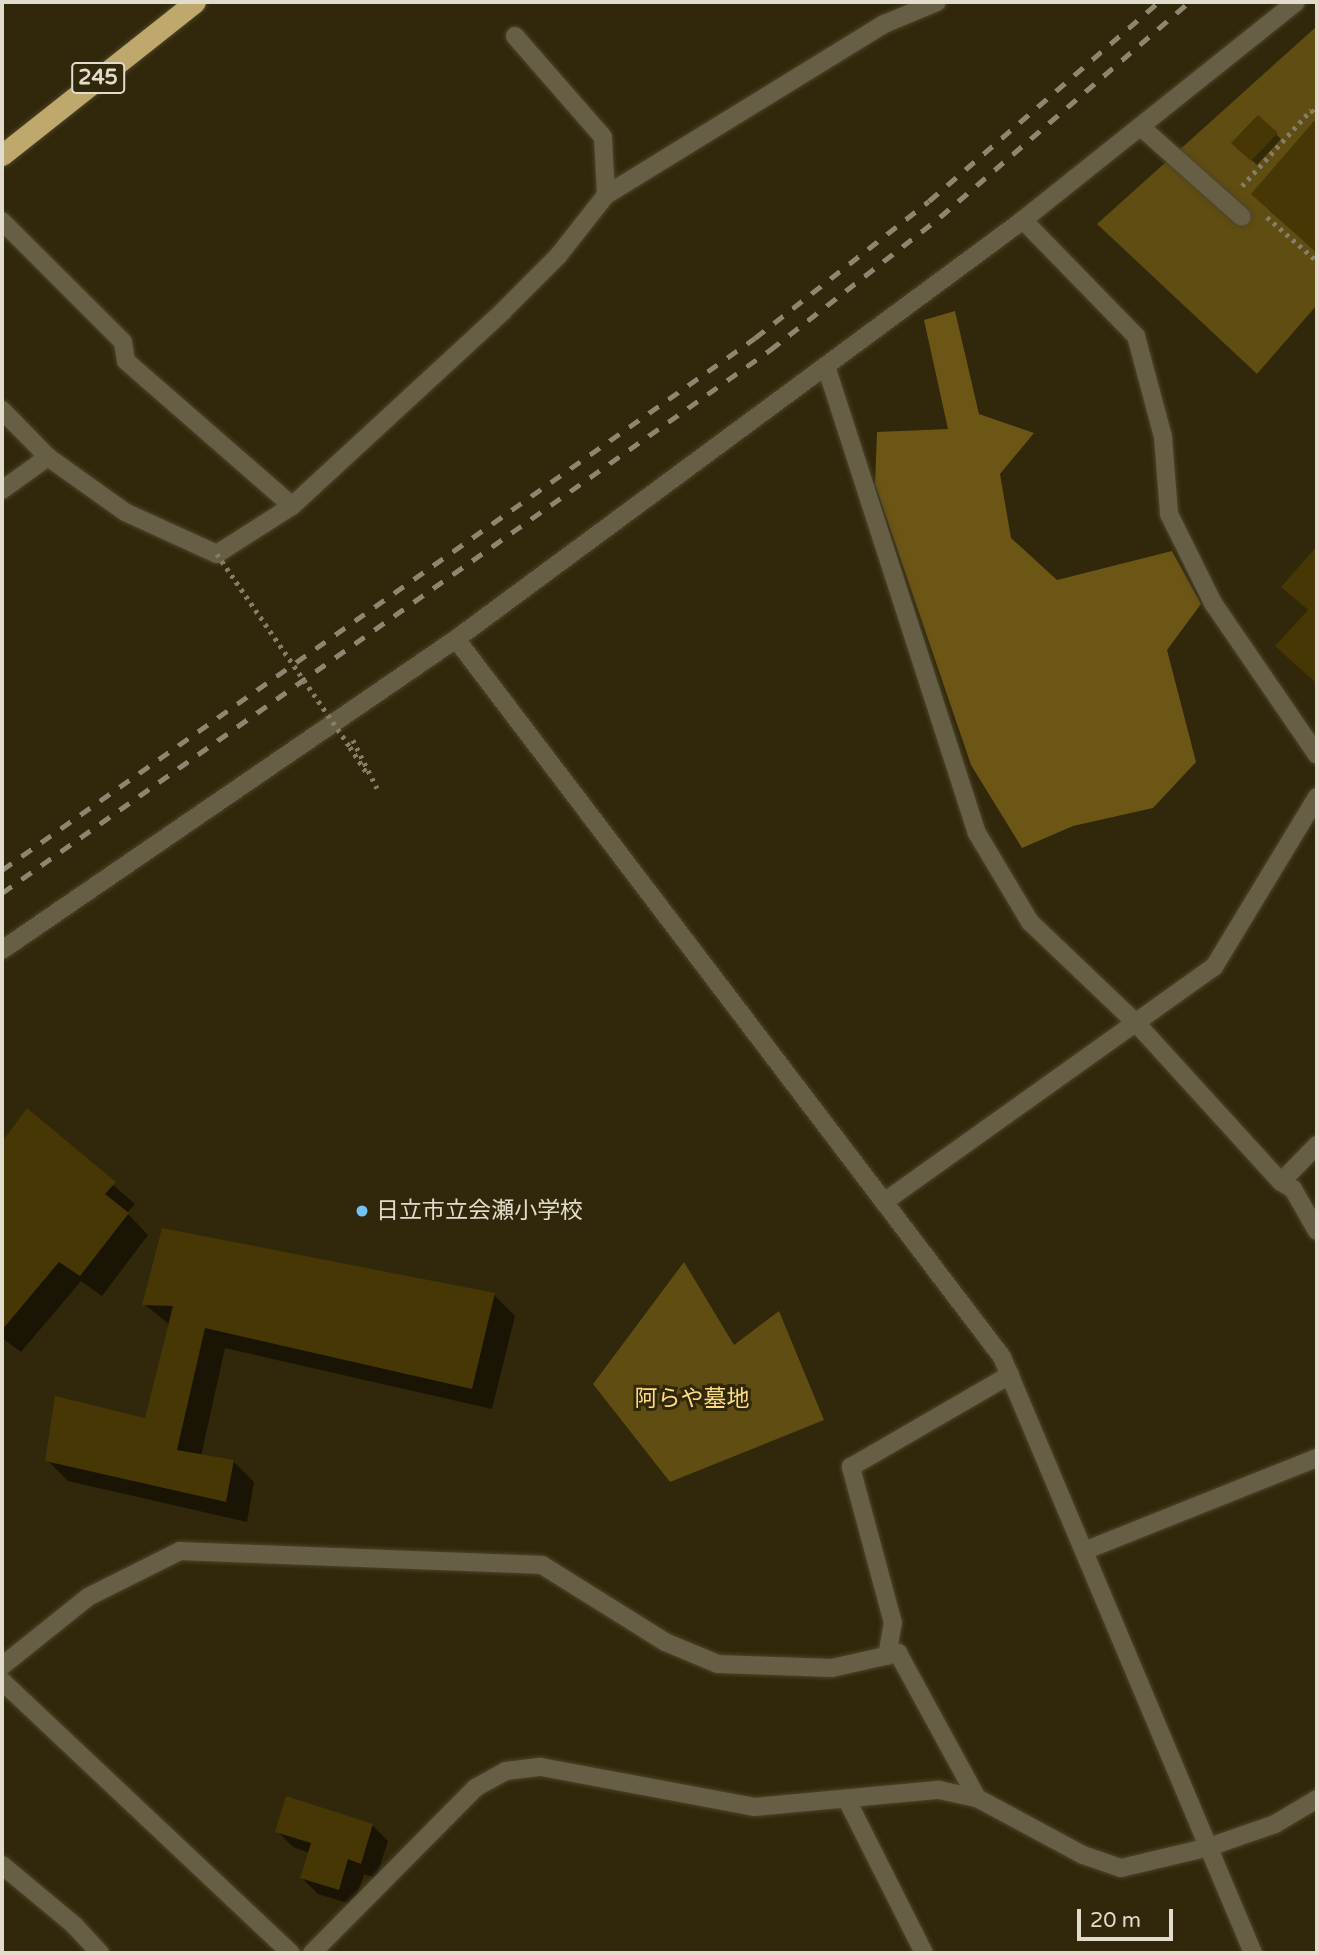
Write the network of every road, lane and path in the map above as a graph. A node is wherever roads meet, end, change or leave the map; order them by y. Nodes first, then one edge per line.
1 (195, 2) edge
2 (937, 2) edge
3 (1296, 2) edge
4 (515, 36) dead end
5 (1317, 116) edge
6 (1141, 127) junction
7 (2, 155) edge
8 (1237, 192) dead end
9 (606, 195) junction
10 (1249, 213) joint
11 (2, 220) edge
12 (1023, 220) junction
13 (1317, 261) edge
14 (826, 366) junction
15 (2, 410) edge
16 (48, 457) junction
17 (2, 490) edge
18 (292, 506) junction
19 (217, 554) junction
20 (456, 639) junction
21 (342, 717) junction
22 (1317, 755) edge
23 (1317, 797) edge
24 (2, 950) edge
25 (1138, 1025) junction
26 (1317, 1145) edge
27 (1281, 1182) junction
28 (884, 1202) junction
29 (1317, 1231) edge
30 (1010, 1375) junction
31 (1317, 1458) edge
32 (1084, 1551) junction
33 (887, 1656) junction
34 (2, 1666) edge
35 (2, 1681) edge
36 (977, 1798) junction
37 (1317, 1799) edge
38 (848, 1802) junction
39 (1209, 1847) junction
40 (2, 1865) edge
41 (100, 1953) edge
42 (291, 1953) edge
43 (312, 1953) edge
44 (924, 1953) edge
45 (1253, 1953) edge

1 - 7 highway, 245
2 - 9 street
3 - 6 street
4 - 9 street
5 - 8 path
6 - 10 street
6 - 12 street
9 - 18 street
10 - 13 path
11 - 18 street
12 - 14 street
12 - 22 street
14 - 20 street
14 - 25 street
15 - 16 street
16 - 17 street
16 - 19 street
18 - 19 street
19 - 21 path, bridge
20 - 21 street
20 - 28 street
21 - 24 street
23 - 25 street
25 - 27 street
25 - 28 street
26 - 27 street
27 - 29 street
28 - 30 street
30 - 32 street
30 - 33 street
31 - 32 street
32 - 39 street
33 - 34 street
33 - 36 street
35 - 42 street
36 - 38 street
36 - 39 street
37 - 39 street
38 - 43 street
38 - 44 street
39 - 45 street
40 - 41 street

